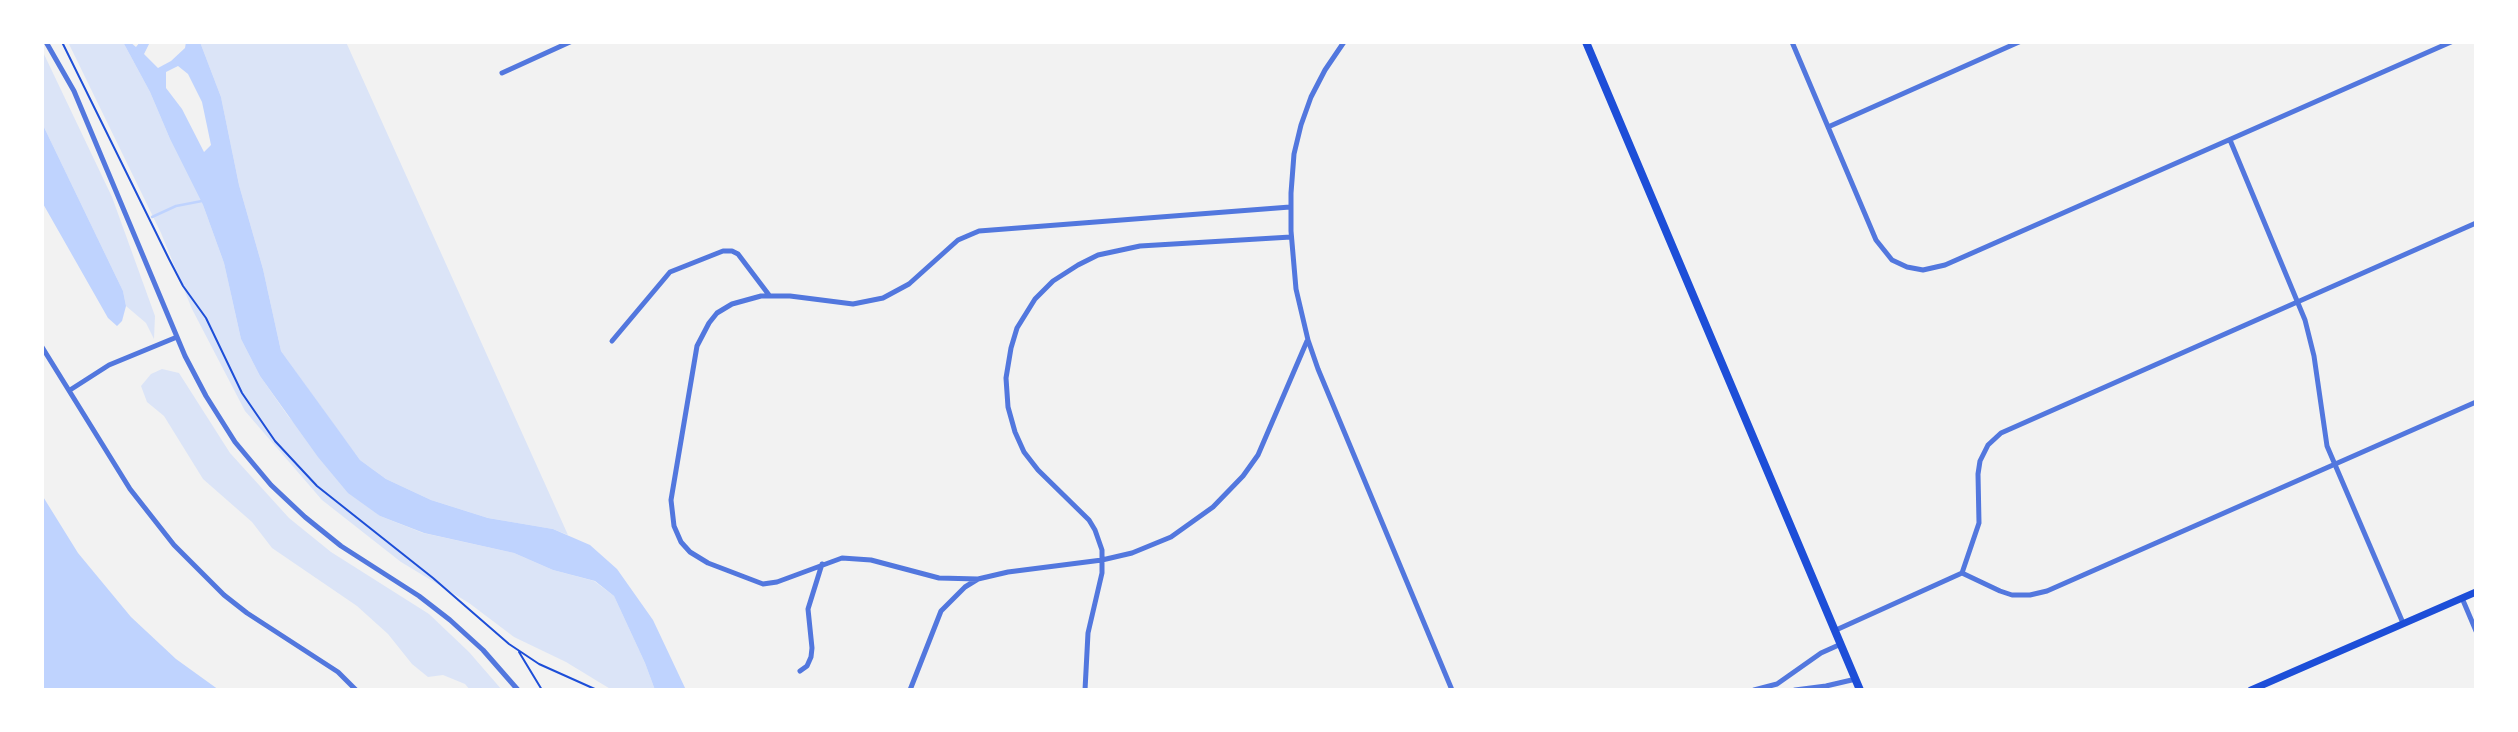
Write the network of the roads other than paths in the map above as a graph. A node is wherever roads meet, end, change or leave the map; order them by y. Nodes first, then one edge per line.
1 (46, 42) edge
2 (570, 42) edge
3 (1344, 42) edge
4 (1586, 42) edge
5 (1792, 42) edge
6 (2019, 42) edge
7 (2451, 42) edge
8 (502, 73) dead end
9 (1828, 127) junction
10 (2230, 140) junction
11 (1290, 207) junction
12 (2476, 223) edge
13 (1291, 237) junction
14 (769, 295) junction
15 (2298, 302) junction
16 (177, 337) junction
17 (1308, 340) junction
18 (612, 341) dead end
19 (42, 347) edge
20 (69, 390) junction
21 (2476, 402) edge
22 (2335, 464) junction
23 (1102, 560) junction
24 (822, 564) junction
25 (1962, 573) junction
26 (978, 579) junction
27 (2476, 592) edge
28 (2462, 598) junction
29 (2403, 623) junction
30 (1836, 630) junction
31 (2476, 631) edge
32 (1841, 644) junction
33 (800, 671) dead end
34 (1795, 673) junction
35 (1856, 679) junction
36 (1774, 688) edge
37 (1798, 689) edge
38 (356, 690) edge
39 (518, 690) edge
40 (910, 690) edge
41 (1086, 690) edge
42 (1452, 690) edge
43 (1754, 690) edge
44 (1860, 690) edge
45 (2251, 690) edge

1 - 16 street
2 - 8 street
3 - 11 street
4 - 30 main road
5 - 9 street
6 - 9 street
7 - 10 street
9 - 10 street
10 - 15 street
11 - 13 street
11 - 14 street
12 - 15 street
13 - 17 street
13 - 23 street
14 - 18 street
14 - 24 street
15 - 22 street
15 - 25 street
16 - 20 street
16 - 39 street
17 - 23 street
17 - 42 street
19 - 20 street
20 - 38 street
21 - 22 street
22 - 25 street
22 - 29 street
23 - 26 street
23 - 41 street
24 - 26 street
24 - 33 street
25 - 30 street
26 - 40 street
27 - 28 main road
28 - 29 main road
28 - 31 street
29 - 45 main road
30 - 32 main road
32 - 34 street
32 - 35 main road
34 - 36 street
34 - 37 street
35 - 37 street
35 - 44 main road
36 - 43 street

